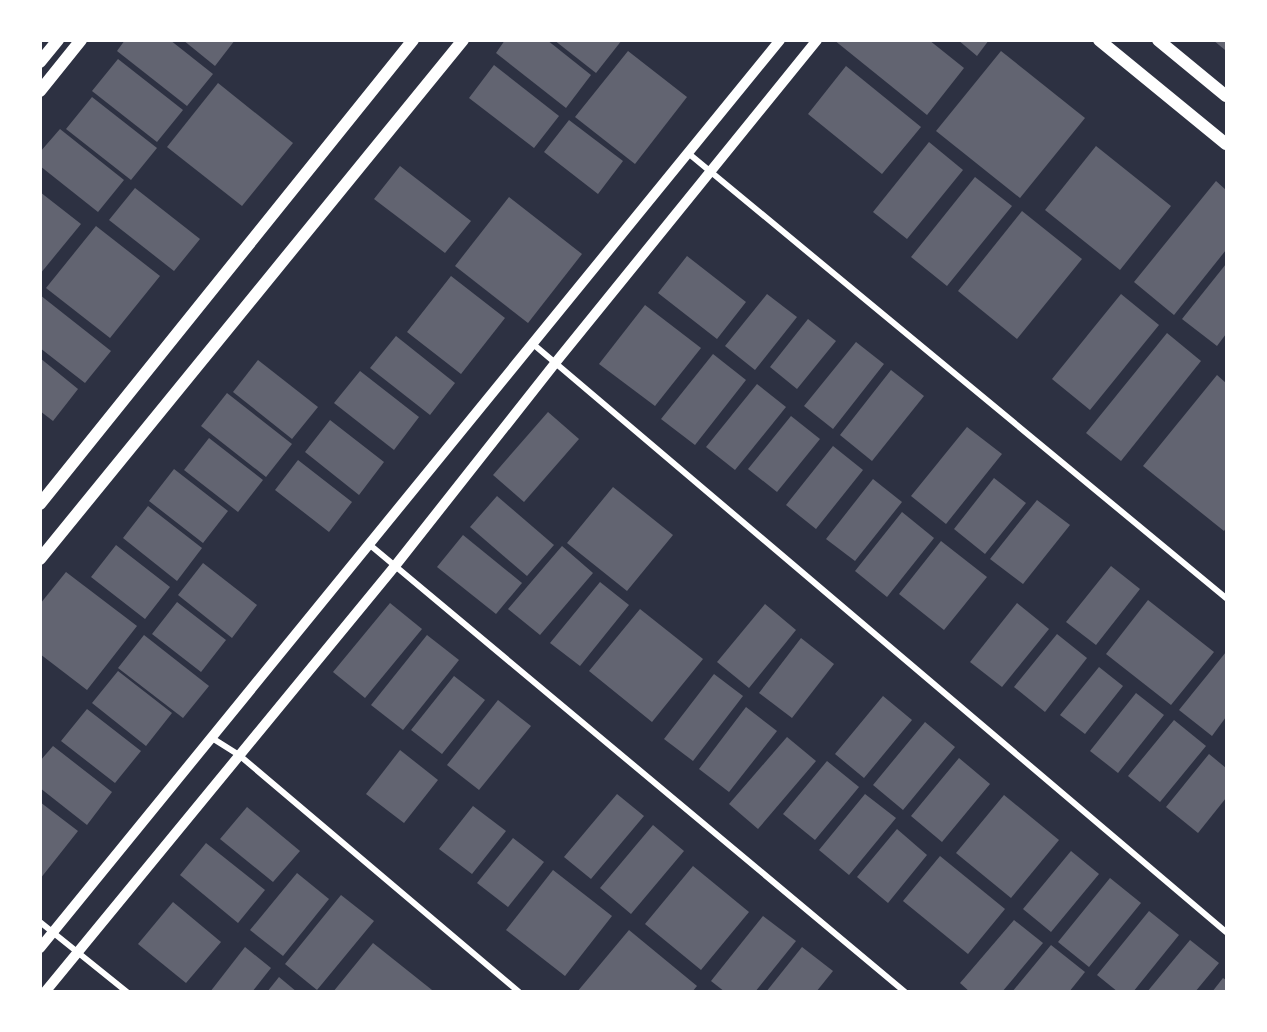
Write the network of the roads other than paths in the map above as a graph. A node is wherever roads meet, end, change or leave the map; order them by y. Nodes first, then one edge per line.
1 (58, 40) edge
2 (81, 40) edge
3 (413, 40) edge
4 (463, 40) edge
5 (780, 40) edge
6 (817, 40) edge
7 (1099, 40) edge
8 (1158, 40) edge
9 (40, 62) edge
10 (40, 91) edge
11 (1227, 96) edge
12 (1227, 144) edge
13 (688, 153) junction
14 (711, 170) junction
15 (533, 344) junction
16 (556, 362) junction
17 (40, 504) edge
18 (370, 544) junction
19 (40, 560) edge
20 (395, 566) junction
21 (1227, 598) edge
22 (212, 738) junction
23 (239, 755) junction
24 (40, 922) edge
25 (53, 932) junction
26 (1227, 932) edge
27 (40, 948) edge
28 (77, 951) junction
29 (45, 992) edge
30 (127, 992) edge
31 (519, 992) edge
32 (905, 992) edge

1 - 9 main road
2 - 10 main road
3 - 17 main road
4 - 19 main road
5 - 13 street
6 - 14 street
7 - 12 main road
8 - 11 main road
13 - 14 street
13 - 15 street
14 - 16 street
14 - 21 street
15 - 16 street
15 - 18 street
16 - 20 street
16 - 26 street
18 - 20 street
18 - 22 street
20 - 23 street
20 - 32 street
22 - 23 street
22 - 25 street
23 - 28 street
23 - 31 street
24 - 25 street
25 - 27 street
25 - 28 street
28 - 29 street
28 - 30 street

